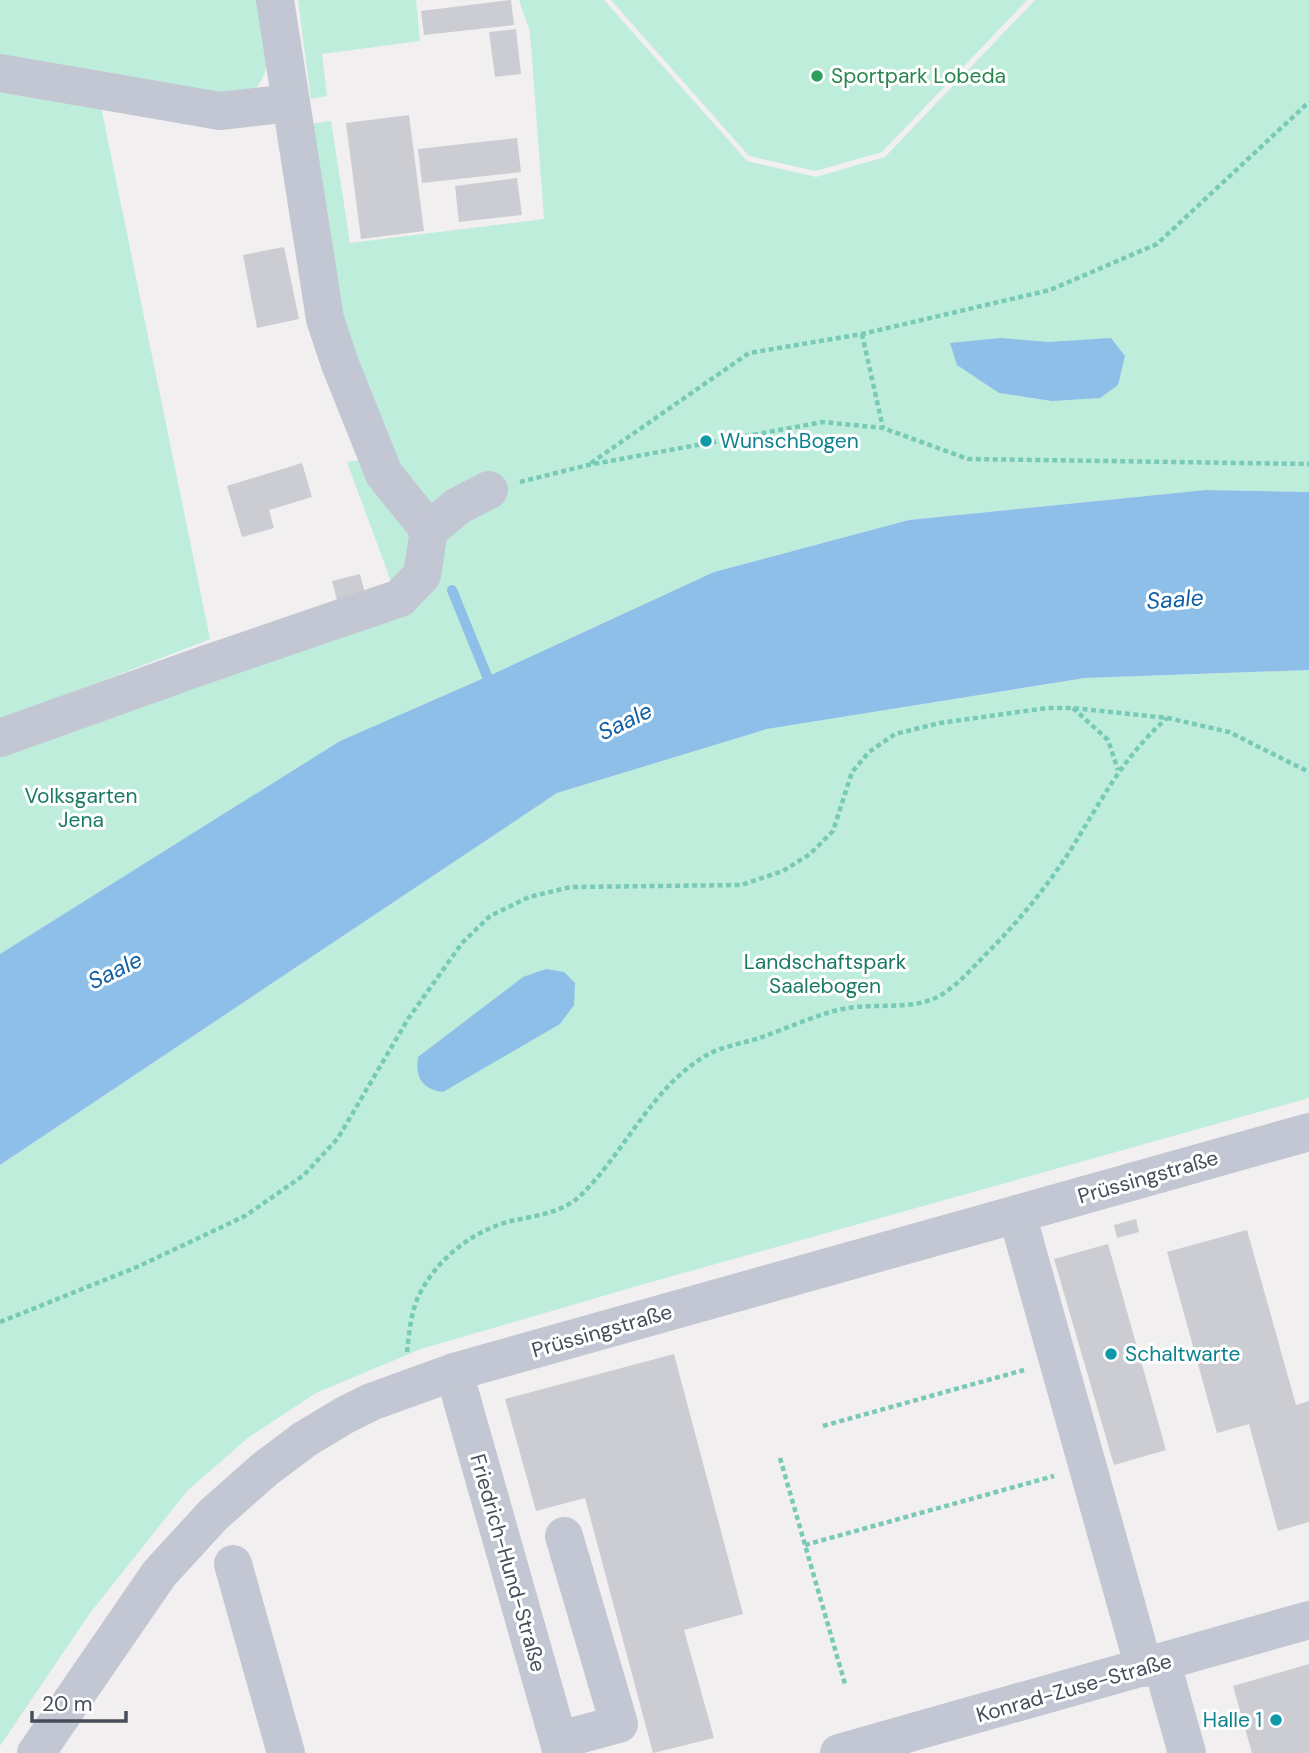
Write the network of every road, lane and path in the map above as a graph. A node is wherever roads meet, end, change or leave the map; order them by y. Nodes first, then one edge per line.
1 (275, 0) edge
2 (0, 73) edge
3 (1309, 102) edge
4 (291, 103) junction
5 (862, 334) junction
6 (883, 428) junction
7 (1309, 464) edge
8 (588, 465) junction
9 (489, 490) joint
10 (429, 530) junction
11 (1073, 708) junction
12 (1168, 718) junction
13 (0, 738) edge
14 (1118, 771) junction
15 (1309, 772) edge
16 (1309, 1132) edge
17 (1017, 1214) junction
18 (0, 1322) edge
19 (1059, 1360) junction
20 (454, 1372) junction
21 (413, 1386) junction
22 (823, 1426) dead end
23 (780, 1458) dead end
24 (1089, 1466) junction
25 (564, 1536) dead end
26 (805, 1545) junction
27 (233, 1564) dead end
28 (1309, 1620) edge
29 (1153, 1666) junction
30 (845, 1684) dead end
31 (560, 1747) edge
32 (36, 1753) edge
33 (286, 1753) edge
34 (839, 1753) edge
35 (1187, 1753) edge

1 - 4 street
2 - 4 street
3 - 5 path
4 - 10 street
5 - 6 path
5 - 8 path
6 - 7 path
6 - 8 path
8 - 9 path
9 - 10 street
10 - 13 street
11 - 12 path
11 - 14 path
11 - 18 path
12 - 14 path
12 - 15 path
14 - 21 path
16 - 17 street, Prüssingstraße
17 - 19 street
17 - 20 street, Prüssingstraße
19 - 22 path
19 - 24 street
20 - 21 street, Prüssingstraße
20 - 31 street, Friedrich-Hund-Straße
21 - 32 street, Prüssingstraße
23 - 26 path
24 - 26 path
24 - 29 street
25 - 31 street
26 - 30 path
27 - 33 street
28 - 29 street, Konrad-Zuse-Straße
29 - 34 street, Konrad-Zuse-Straße
29 - 35 street

